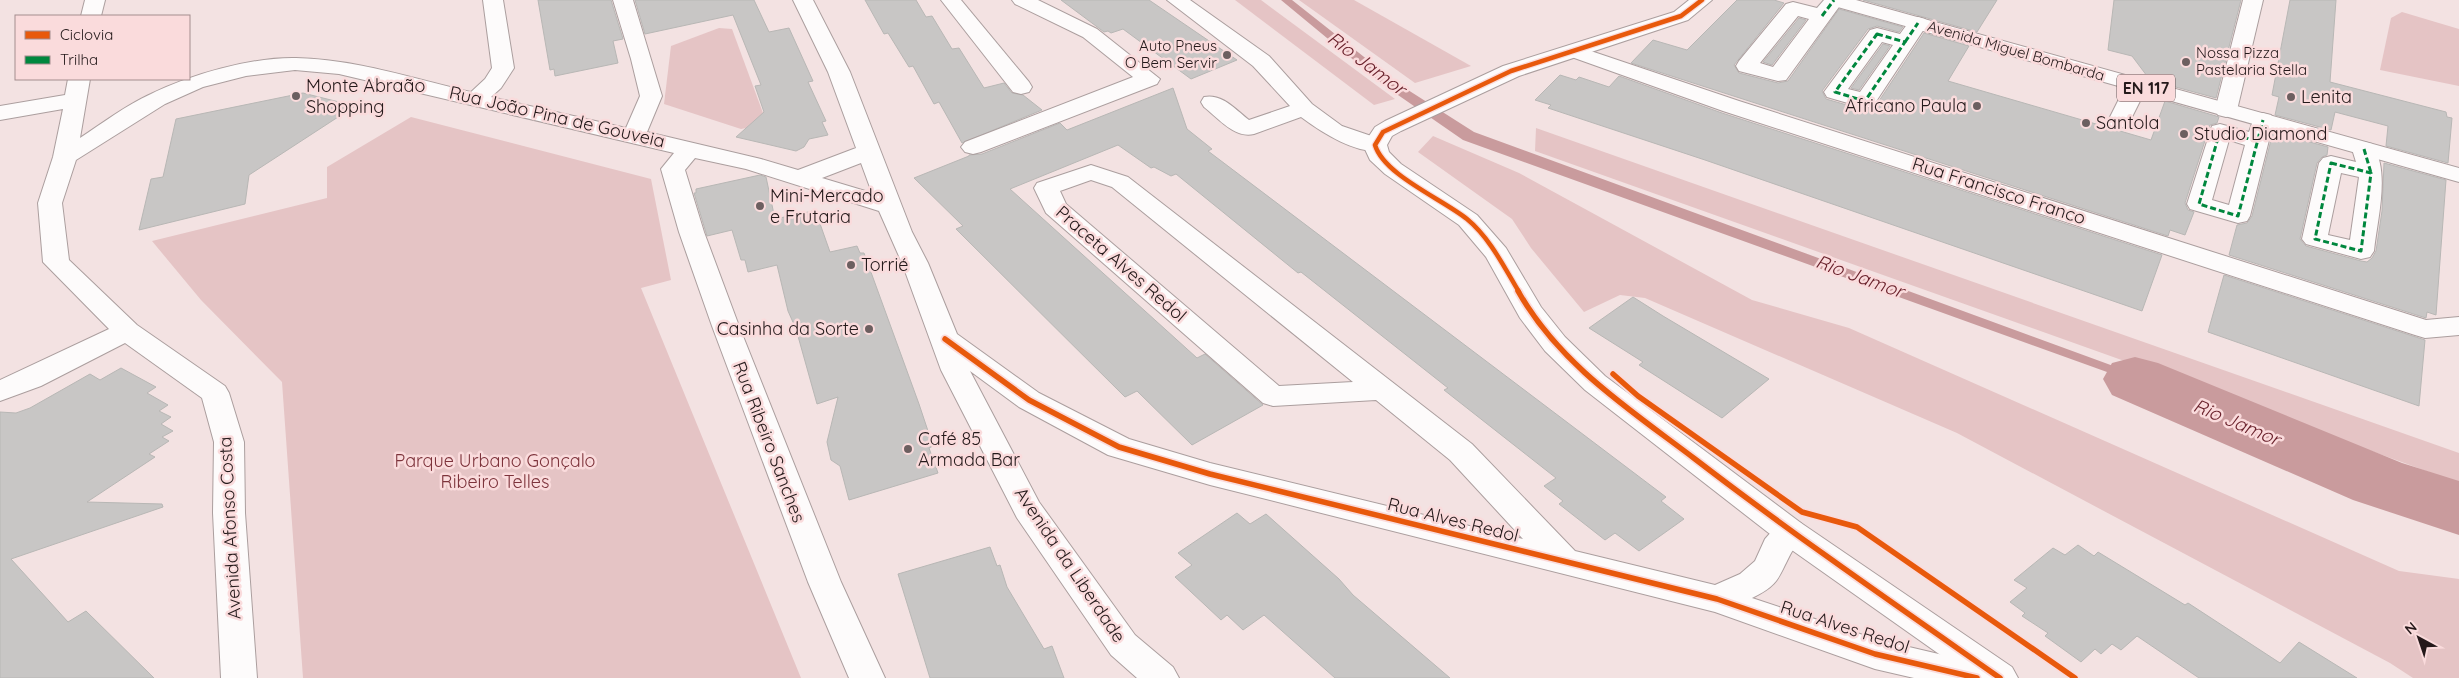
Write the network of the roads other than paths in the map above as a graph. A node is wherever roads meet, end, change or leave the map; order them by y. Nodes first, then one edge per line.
1 (95, 0) edge
2 (493, 0) edge
3 (623, 0) edge
4 (804, 0) edge
5 (952, 0) edge
6 (1022, 0) edge
7 (1177, 0) edge
8 (1702, 0) edge
9 (2253, 0) edge
10 (1830, 5) edge
11 (91, 15) edge
12 (1918, 24) junction
13 (1906, 42) dead end
14 (1573, 51) junction
15 (2137, 85) junction
16 (1021, 87) dead end
17 (76, 89) edge
18 (477, 98) junction
19 (1212, 102) dead end
20 (1304, 109) junction
21 (2226, 110) junction
22 (0, 114) edge
23 (2119, 121) dead end
24 (634, 135) junction
25 (1374, 145) junction
26 (973, 147) dead end
27 (690, 149) junction
28 (2364, 149) junction
29 (868, 152) junction
30 (65, 157) junction
31 (2371, 173) dead end
32 (2459, 175) edge
33 (798, 178) junction
34 (891, 207) junction
35 (2459, 326) edge
36 (2426, 329) junction
37 (127, 331) junction
38 (945, 339) junction
39 (2459, 340) edge
40 (1382, 390) junction
41 (0, 391) edge
42 (1790, 532) junction
43 (1565, 562) junction
44 (1717, 600) junction
45 (239, 678) edge
46 (867, 678) edge
47 (1161, 678) edge
48 (1977, 678) edge
49 (2000, 678) edge

1 - 11 street
2 - 18 street
3 - 24 street
4 - 29 street, Avenida da Liberdade
5 - 16 street
6 - 26 street
7 - 20 street
8 - 14 street
9 - 21 street
10 - 12 street, Avenida Miguel Bombarda / EN 117
12 - 13 street
12 - 15 street, Avenida Miguel Bombarda / EN 117
14 - 25 street
14 - 36 street, Rua Francisco Franco
15 - 21 street, Avenida Miguel Bombarda / EN 117
15 - 23 street
17 - 22 street
17 - 30 street, Avenida Afonso Costa
18 - 24 street, Rua João Pina de Gouveia
18 - 30 street, Rua João Pina de Gouveia
19 - 20 street
20 - 25 street
21 - 28 street, Avenida Miguel Bombarda / EN 117
24 - 27 street, Rua João Pina de Gouveia
25 - 42 street
27 - 33 street, Rua João Pina de Gouveia
27 - 46 street, Rua Ribeiro Sanches
28 - 31 street
28 - 32 street, Avenida Miguel Bombarda / EN 117
29 - 33 street
29 - 34 street, Avenida da Liberdade
30 - 37 street, Avenida Afonso Costa
33 - 34 street, Rua João Pina de Gouveia
34 - 38 street, Avenida da Liberdade
35 - 36 street, Rua Francisco Franco
36 - 39 street, Rua Francisco Franco
37 - 41 street
37 - 45 street, Avenida Afonso Costa
38 - 43 street, Rua Alves Redol
38 - 47 street, Avenida da Liberdade
40 - 40 street, Praceta Alves Redol
40 - 43 street, Praceta Alves Redol
42 - 44 street
42 - 49 street
43 - 44 street, Rua Alves Redol
44 - 48 street, Rua Alves Redol

